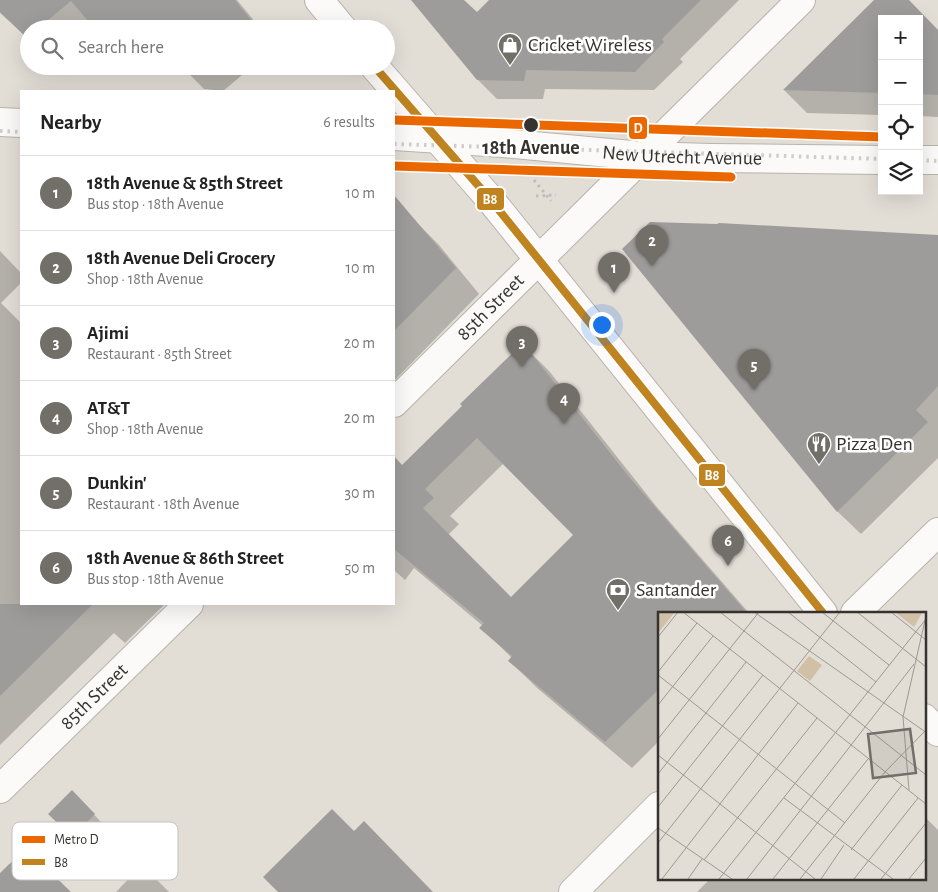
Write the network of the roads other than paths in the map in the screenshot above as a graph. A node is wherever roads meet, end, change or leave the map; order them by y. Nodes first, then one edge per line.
1 (319, 0) edge
2 (801, 0) edge
3 (336, 20) edge
4 (382, 75) edge
5 (394, 90) edge
6 (395, 91) edge
7 (0, 122) edge
8 (20, 123) edge
9 (395, 136) edge
10 (436, 139) junction
11 (642, 156) junction
12 (878, 160) edge
13 (923, 160) edge
14 (938, 160) edge
15 (539, 260) junction
16 (395, 402) edge
17 (938, 532) edge
18 (188, 605) edge
19 (822, 612) edge
20 (856, 612) edge
21 (926, 720) edge
22 (938, 732) edge
23 (0, 789) edge
24 (658, 807) edge
25 (573, 892) edge

1 - 3 street
2 - 11 street, 85th Street
4 - 5 street
6 - 10 street
7 - 8 street
9 - 10 street, New Utrecht Avenue
10 - 11 street, New Utrecht Avenue
10 - 15 street
11 - 12 street, New Utrecht Avenue
11 - 15 street, 85th Street
13 - 14 street
15 - 16 street, 85th Street
15 - 19 street
17 - 20 street
18 - 23 street, 85th Street
21 - 22 street
24 - 25 street

